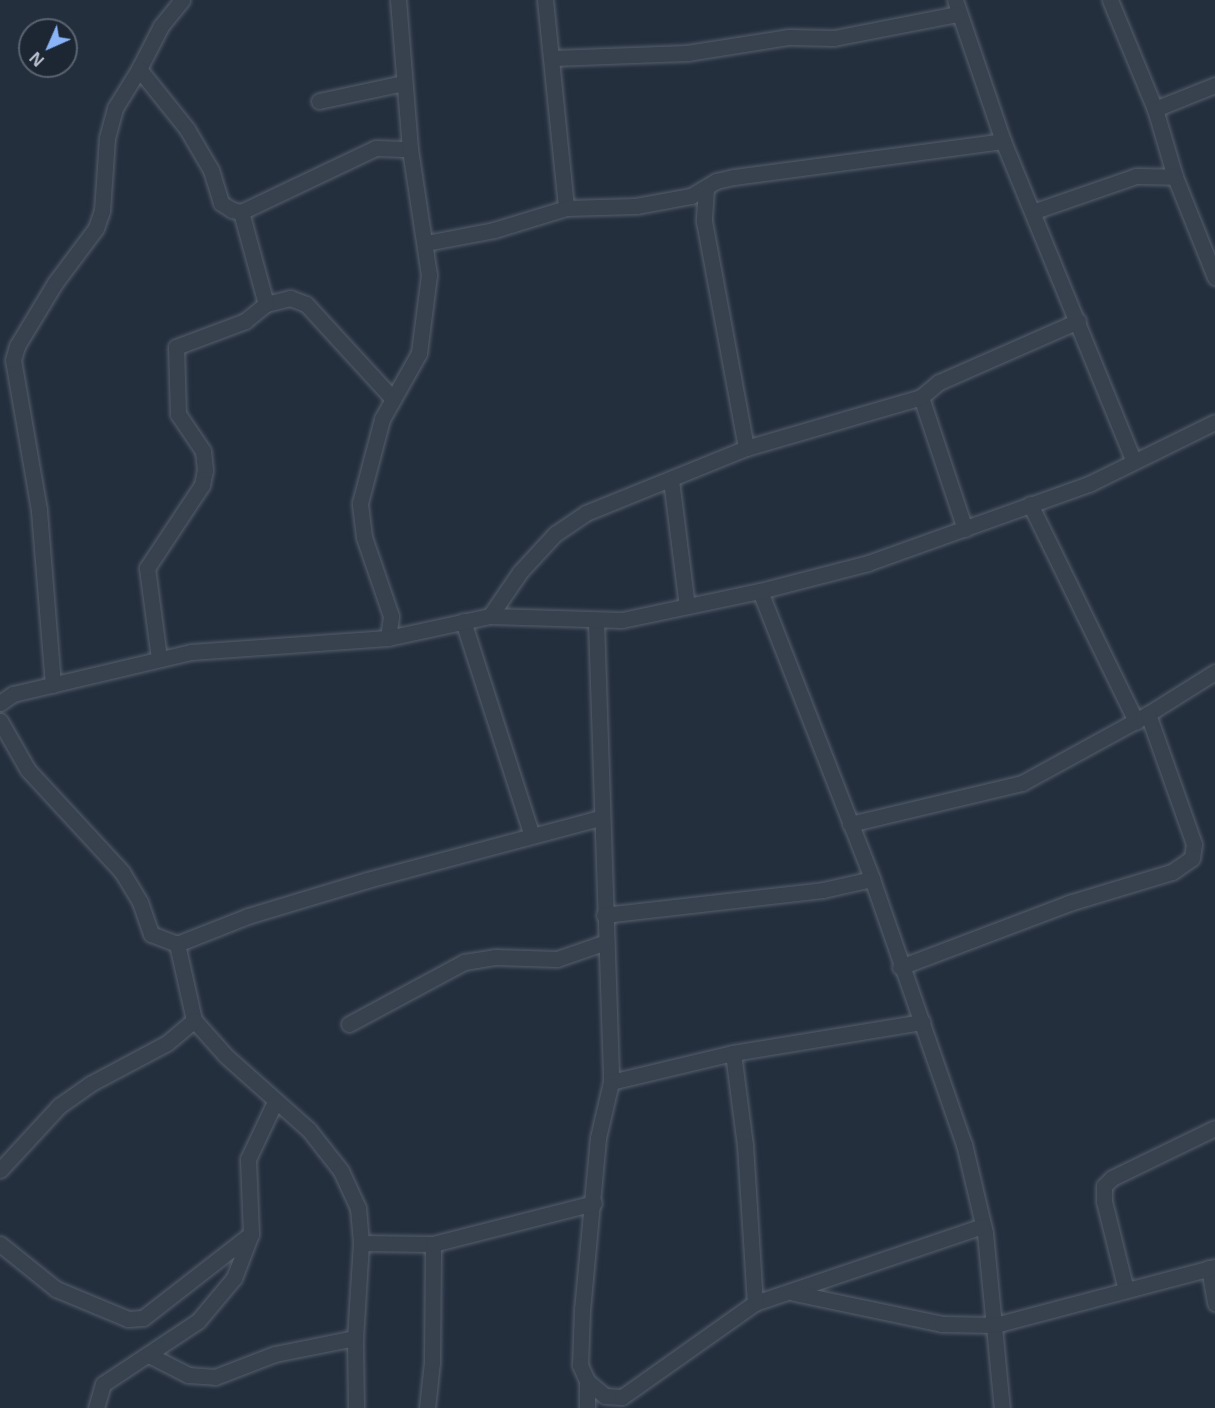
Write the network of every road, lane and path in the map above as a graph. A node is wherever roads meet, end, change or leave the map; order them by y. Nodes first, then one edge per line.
1 (182, 0) edge
2 (398, 0) edge
3 (545, 0) edge
4 (1110, 0) edge
5 (956, 7) edge
6 (553, 58) junction
7 (139, 69) junction
8 (404, 83) junction
9 (1215, 85) edge
10 (319, 101) dead end
11 (1155, 109) junction
12 (1003, 141) junction
13 (410, 149) junction
14 (1175, 177) junction
15 (706, 189) junction
16 (567, 208) junction
17 (1035, 211) junction
18 (241, 212) junction
19 (426, 243) junction
20 (1211, 252) edge
21 (1215, 277) edge
22 (266, 304) junction
23 (1078, 321) junction
24 (921, 397) junction
25 (393, 399) junction
26 (1215, 422) edge
27 (746, 448) junction
28 (1133, 460) junction
29 (671, 480) junction
30 (1030, 504) junction
31 (965, 529) junction
32 (760, 591) junction
33 (687, 606) junction
34 (490, 616) junction
35 (463, 621) junction
36 (596, 622) junction
37 (388, 638) junction
38 (159, 658) junction
39 (1215, 672) edge
40 (53, 685) junction
41 (0, 703) edge
42 (1142, 718) junction
43 (0, 721) edge
44 (600, 818) junction
45 (850, 824) junction
46 (531, 833) junction
47 (872, 879) junction
48 (604, 915) junction
49 (606, 942) junction
50 (177, 944) junction
51 (900, 967) junction
52 (194, 1020) junction
53 (922, 1022) junction
54 (349, 1024) dead end
55 (733, 1053) junction
56 (611, 1082) junction
57 (275, 1102) junction
58 (1215, 1128) edge
59 (0, 1170) edge
60 (594, 1203) junction
61 (983, 1226) junction
62 (251, 1234) junction
63 (361, 1243) junction
64 (0, 1244) edge
65 (434, 1244) junction
66 (1212, 1267) edge
67 (1126, 1290) junction
68 (791, 1293) junction
69 (755, 1303) junction
70 (1215, 1303) edge
71 (995, 1325) junction
72 (355, 1338) junction
73 (148, 1355) junction
74 (587, 1382) junction
75 (96, 1408) edge
76 (356, 1408) edge
77 (427, 1408) edge
78 (587, 1408) edge
79 (1002, 1408) edge

1 - 7 street
2 - 8 street
3 - 6 street
4 - 11 street
5 - 6 street
5 - 12 street
6 - 16 street
7 - 18 street
7 - 40 street
8 - 10 street
8 - 13 street
9 - 11 street
11 - 14 street
12 - 15 street
12 - 17 street
13 - 18 street
13 - 19 street
14 - 17 street
14 - 20 street
15 - 16 street
15 - 27 street
16 - 19 street
17 - 23 street
18 - 22 street
19 - 25 street
20 - 21 street
22 - 25 street
22 - 38 street
23 - 24 street
23 - 28 street
24 - 27 street
24 - 31 street
25 - 37 street
26 - 28 street
27 - 29 street
28 - 30 street
29 - 33 street
29 - 34 street
30 - 31 street
30 - 42 street
31 - 32 street
32 - 33 street
32 - 45 street
33 - 36 street
34 - 35 street
34 - 36 street
35 - 37 street
35 - 46 street
36 - 44 street
37 - 38 street
38 - 40 street
39 - 42 street
40 - 41 street
42 - 45 street
42 - 51 street
43 - 50 street
44 - 46 street
44 - 48 street
45 - 47 street
46 - 50 street
47 - 48 street
47 - 51 street
48 - 49 street
49 - 54 street
49 - 56 street
50 - 52 street
51 - 53 street
52 - 57 street
52 - 59 street
53 - 55 street
53 - 61 street
55 - 56 street
55 - 69 street
56 - 60 street
57 - 62 street
57 - 63 street
58 - 67 street
60 - 65 street
60 - 74 street
61 - 68 street
61 - 71 street
62 - 64 street
62 - 73 street
63 - 65 street
63 - 72 street
65 - 77 street
66 - 67 street
66 - 70 street
67 - 71 street
68 - 69 street
68 - 71 street
69 - 74 street
71 - 79 street
72 - 73 street
72 - 76 street
73 - 75 street
74 - 78 street

